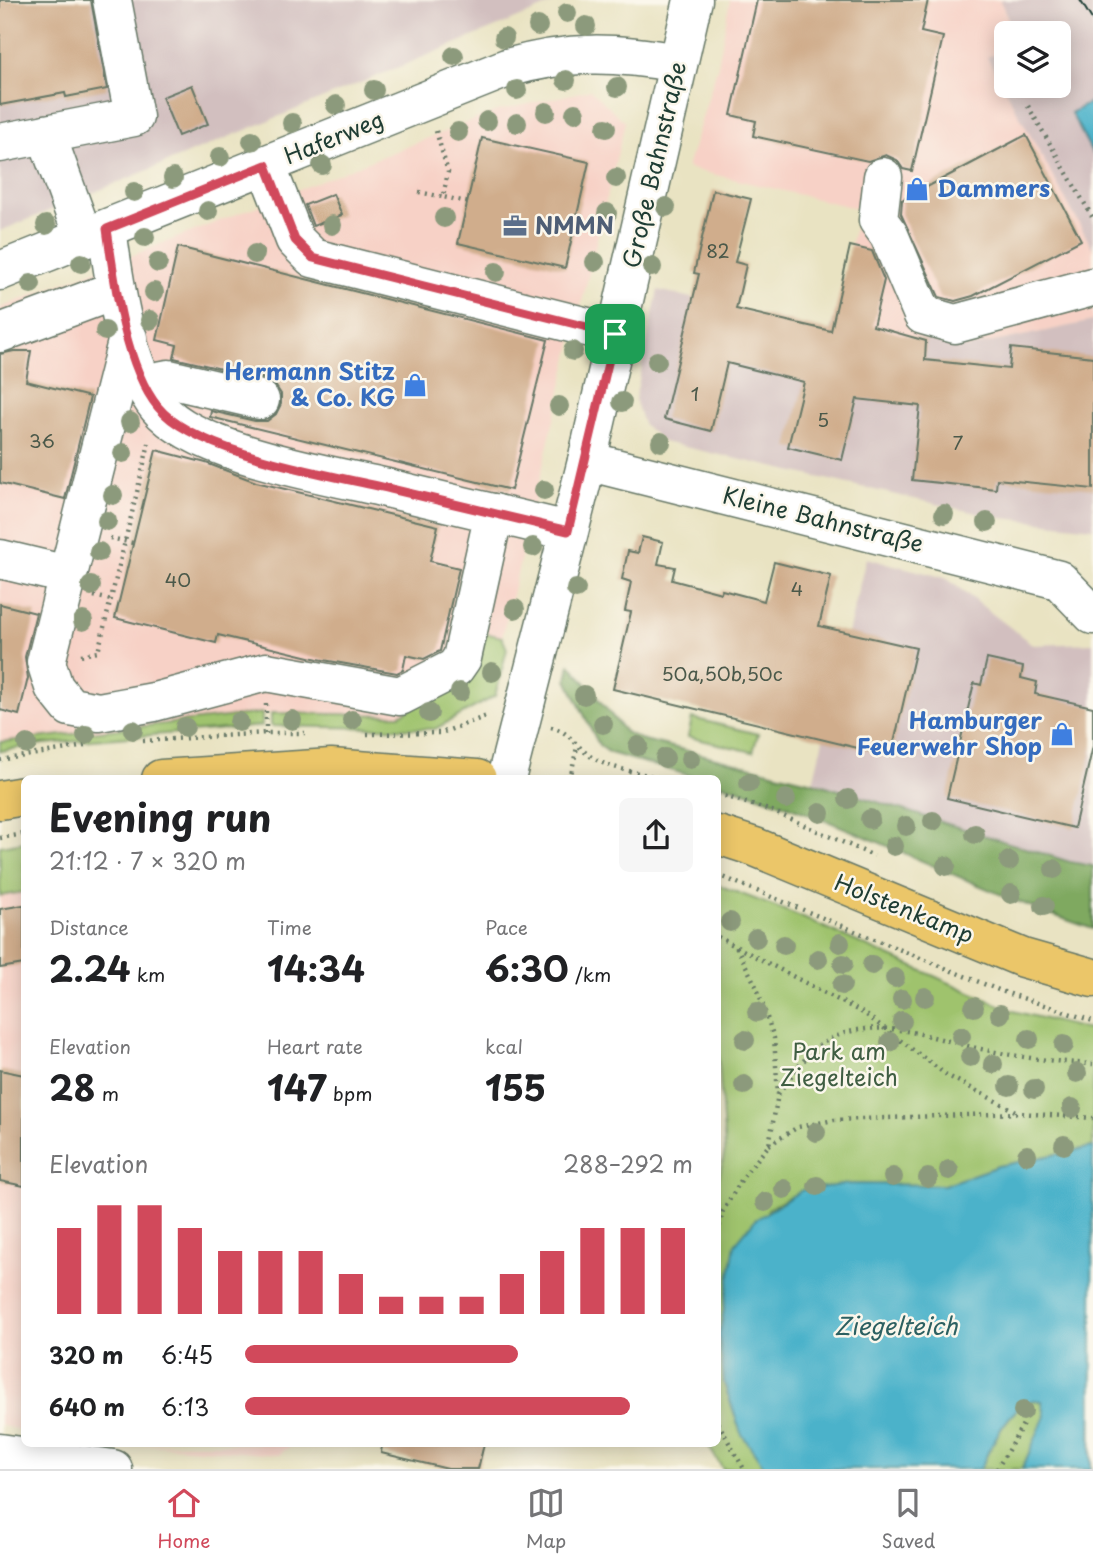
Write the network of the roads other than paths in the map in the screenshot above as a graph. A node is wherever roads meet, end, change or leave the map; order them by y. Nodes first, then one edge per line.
1 (112, 0) edge
2 (693, 0) edge
3 (678, 64) junction
4 (46, 134) junction
5 (0, 143) edge
6 (266, 165) junction
7 (883, 177) dead end
8 (95, 234) junction
9 (0, 271) edge
10 (1092, 287) edge
11 (116, 290) junction
12 (0, 333) edge
13 (615, 334) junction
14 (128, 338) junction
15 (151, 396) junction
16 (260, 400) dead end
17 (587, 461) junction
18 (494, 513) junction
19 (568, 531) junction
20 (0, 559) edge
21 (67, 575) junction
22 (1093, 615) edge
23 (214, 775) edge
24 (436, 775) edge
25 (507, 775) edge
26 (21, 796) edge
27 (0, 800) edge
28 (721, 836) edge
29 (1093, 978) edge
30 (0, 1453) edge
31 (88, 1468) edge

1 - 4 street
2 - 3 street, Große Bahnstraße
3 - 6 street, Haferweg
3 - 13 street, Große Bahnstraße
4 - 5 street
4 - 8 street
6 - 8 street, Haferweg
6 - 13 street
7 - 10 street
8 - 9 street, Haferweg
8 - 11 street
11 - 12 street
11 - 14 street
13 - 17 street, Große Bahnstraße
14 - 15 street
14 - 21 street
15 - 16 street
15 - 18 street
17 - 19 street, Große Bahnstraße
17 - 22 street, Kleine Bahnstraße
18 - 19 street
18 - 21 street
19 - 25 street, Große Bahnstraße
20 - 21 street
23 - 24 main road
26 - 27 main road
28 - 29 main road, Holstenkamp
30 - 31 street

